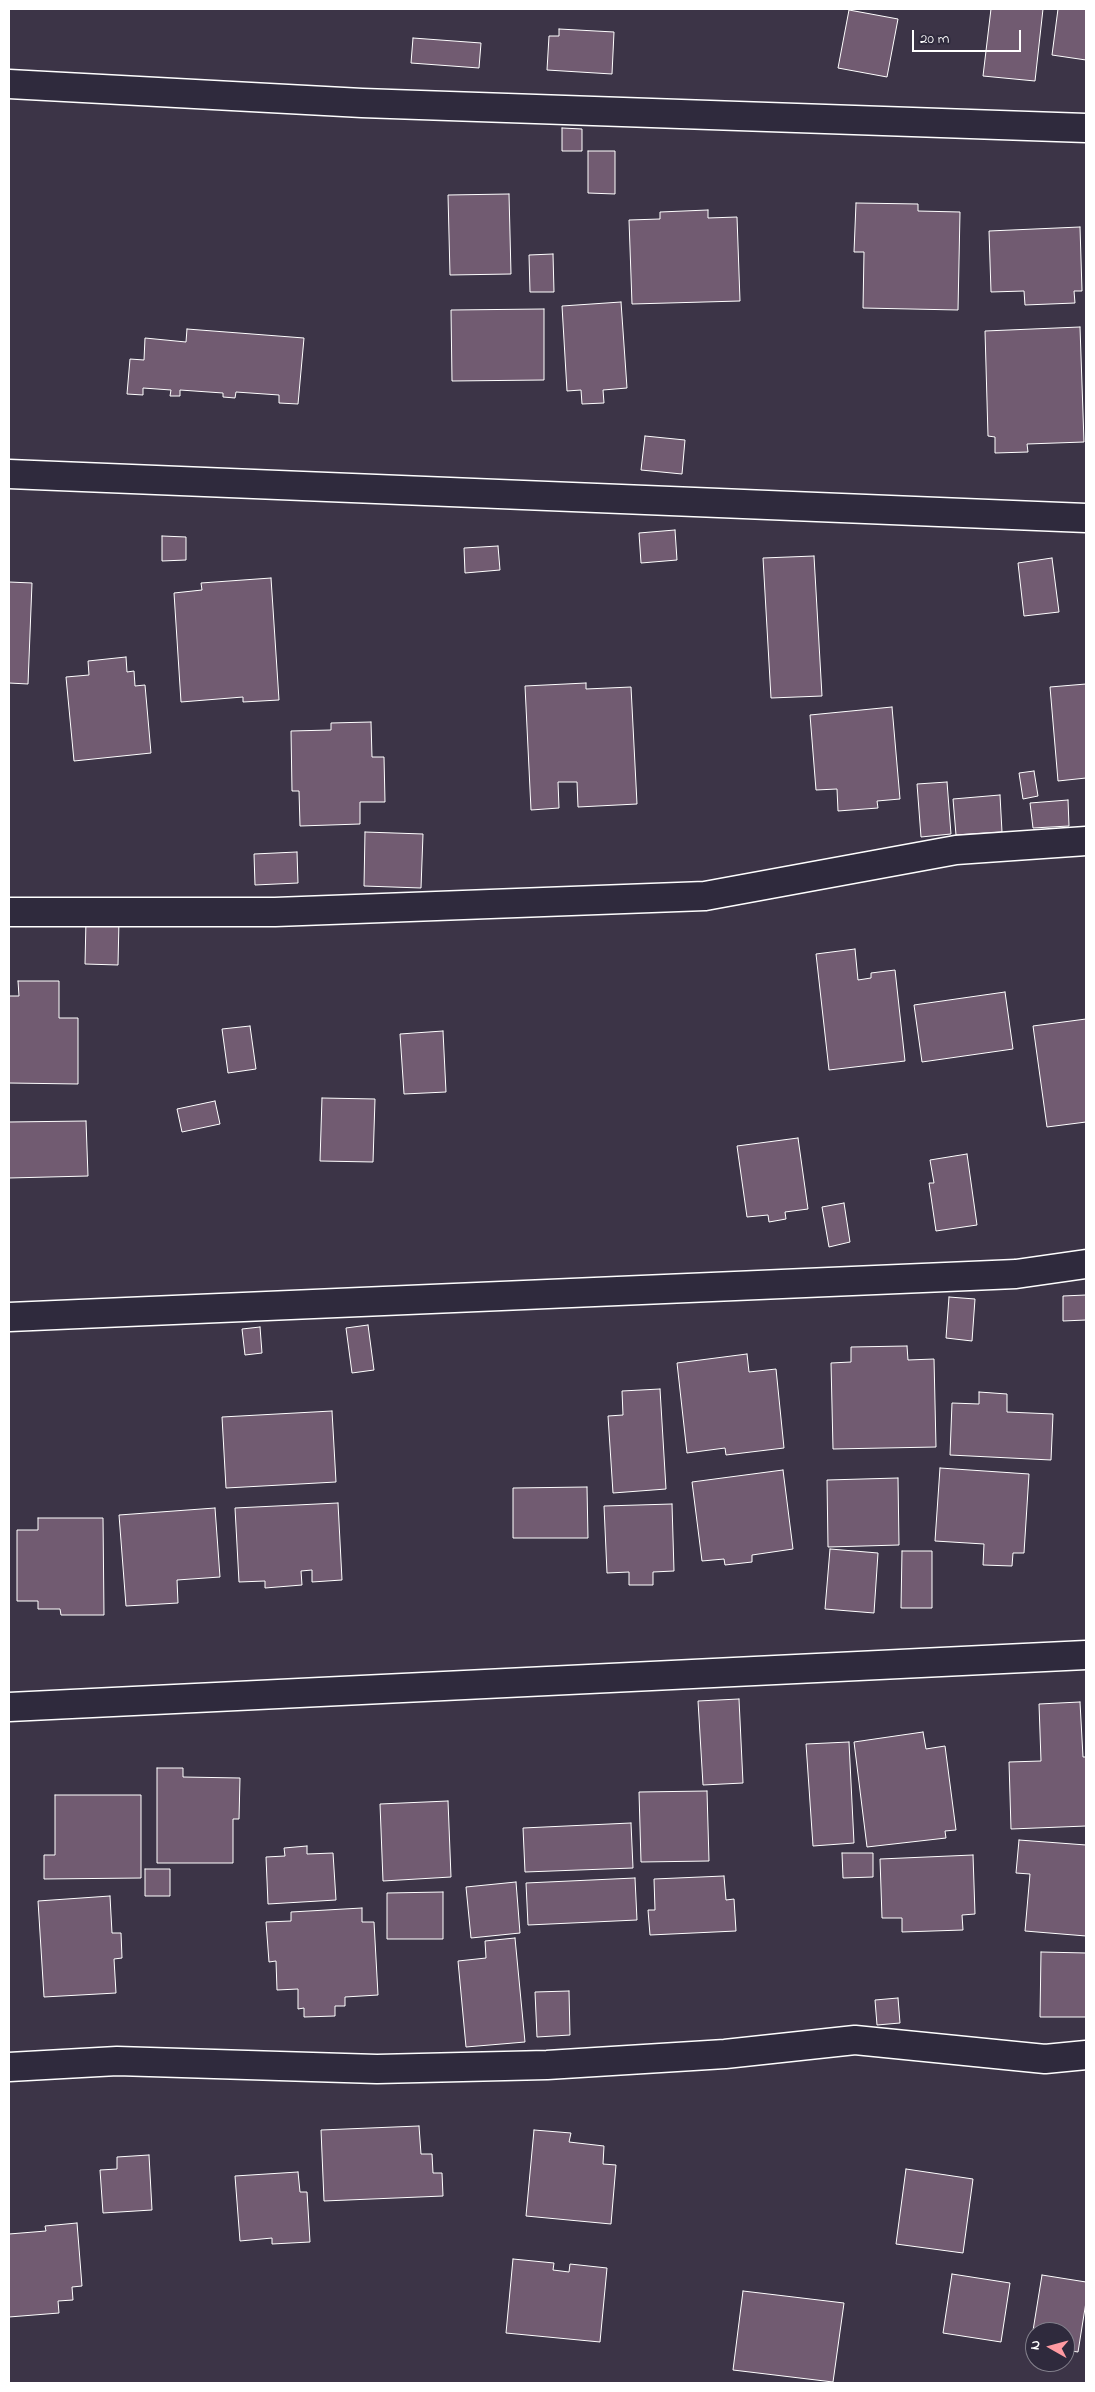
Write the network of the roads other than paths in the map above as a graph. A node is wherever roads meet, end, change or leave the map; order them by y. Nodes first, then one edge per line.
1 (9, 84) edge
2 (1086, 128) edge
3 (9, 474) edge
4 (1086, 518) edge
5 (1086, 841) edge
6 (9, 912) edge
7 (1086, 1264) edge
8 (9, 1317) edge
9 (1086, 1655) edge
10 (9, 1707) edge
11 (1086, 2055) edge
12 (9, 2067) edge

1 - 2 street
3 - 4 street
5 - 6 street
7 - 8 street
9 - 10 street
11 - 12 street

